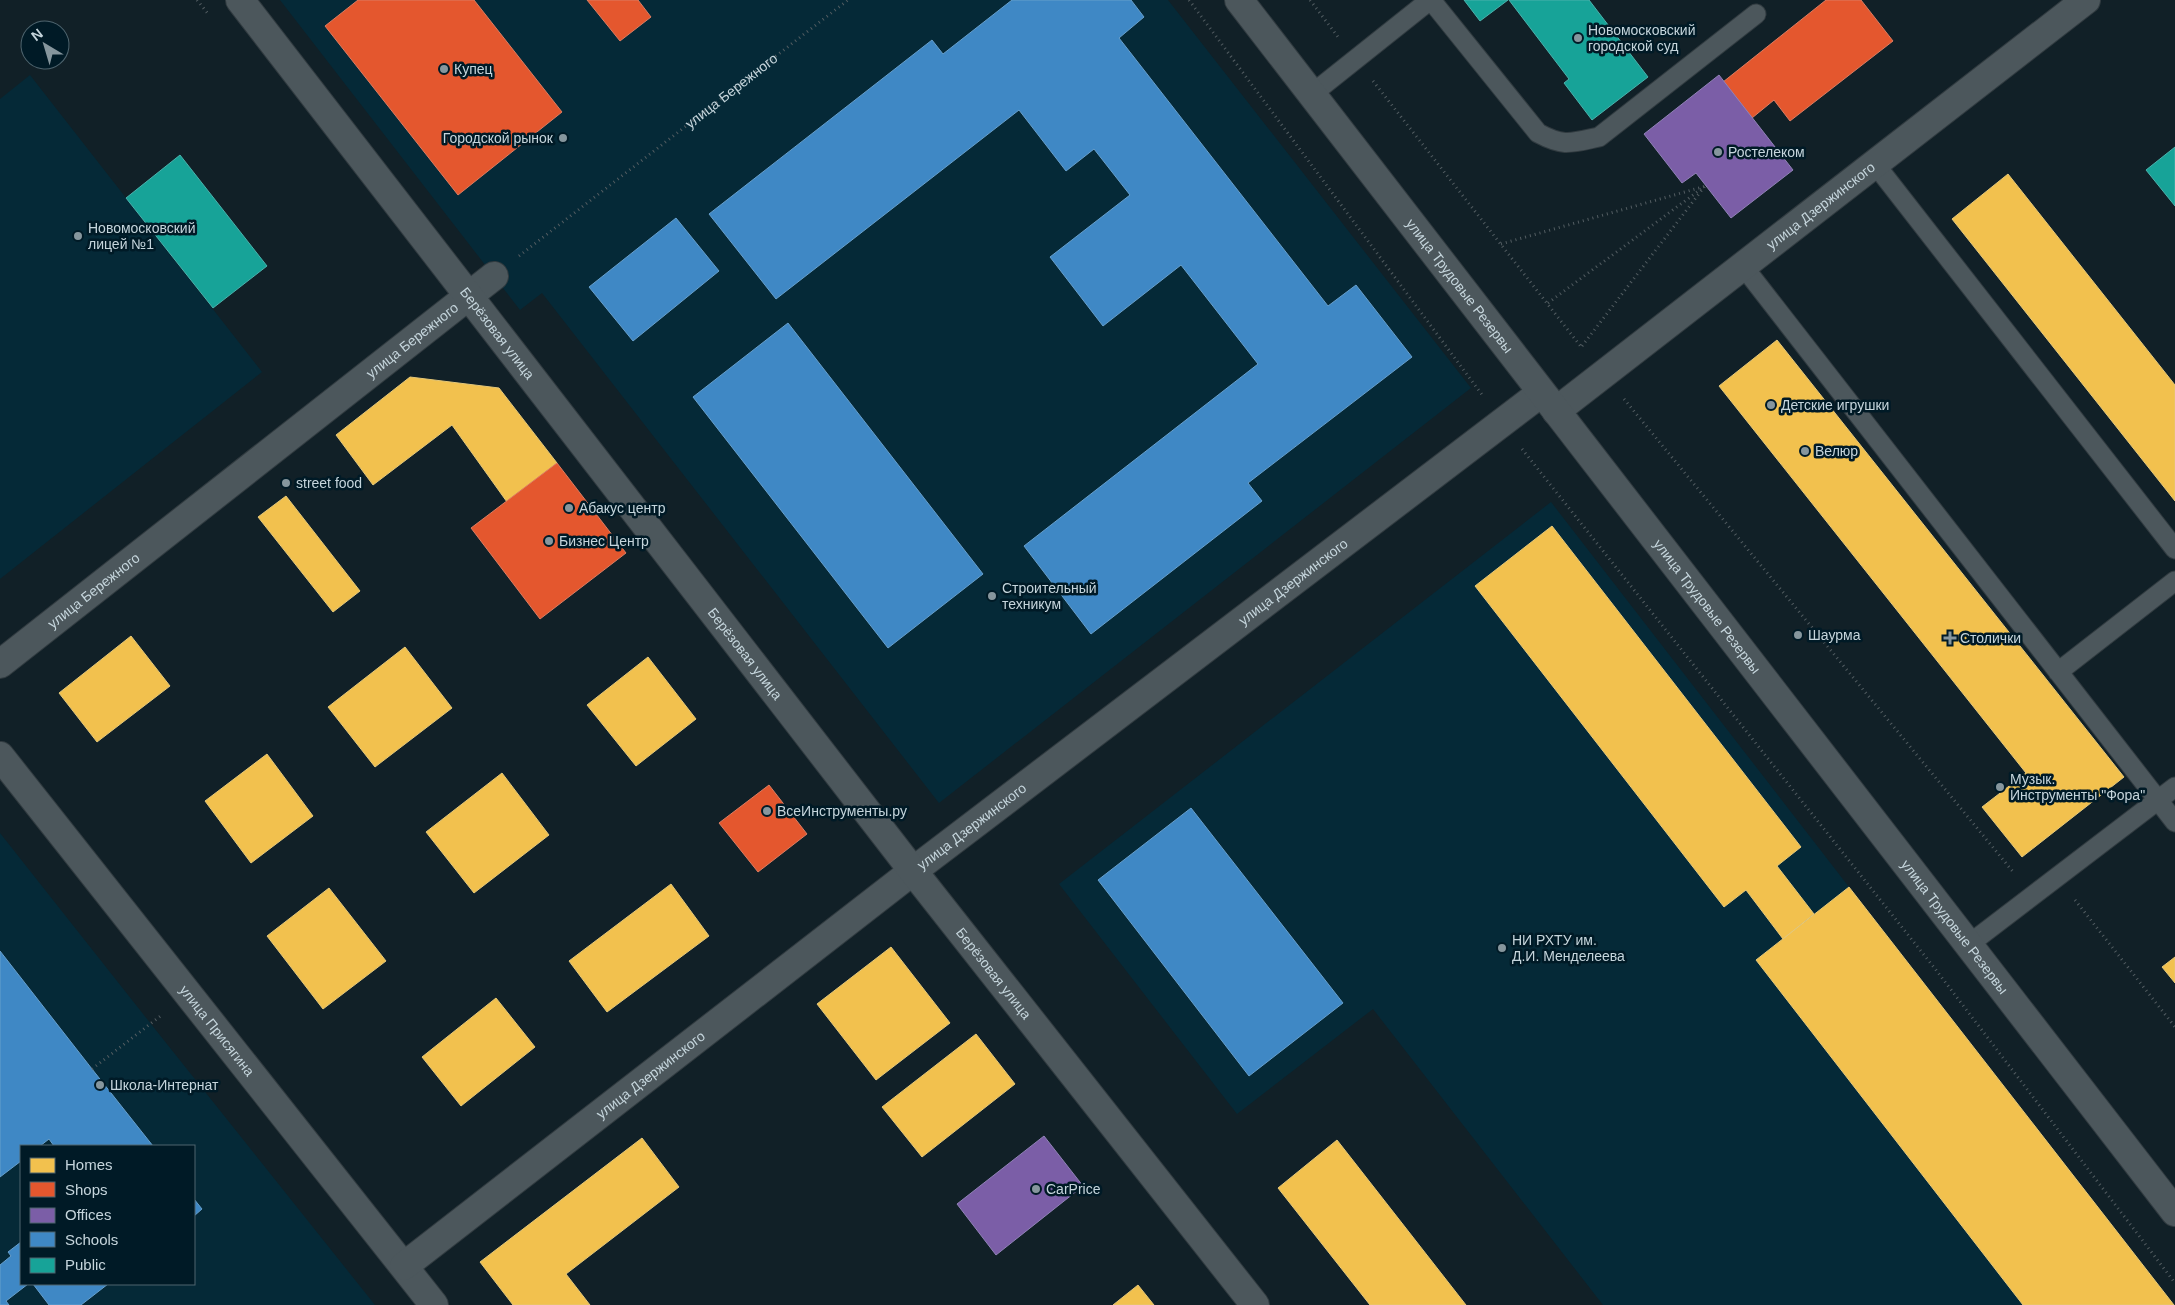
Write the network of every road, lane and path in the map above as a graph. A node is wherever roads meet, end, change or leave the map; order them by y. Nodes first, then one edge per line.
1 (240, 0) edge
2 (848, 0) edge
3 (1189, 0) edge
4 (1239, 0) edge
5 (1310, 0) edge
6 (1431, 0) edge
7 (2086, 0) edge
8 (1756, 14) dead end
9 (1355, 58) junction
10 (1312, 94) junction
11 (1875, 164) junction
12 (1706, 186) junction
13 (1501, 244) junction
14 (1743, 266) junction
15 (494, 276) joint
16 (468, 295) junction
17 (1548, 303) junction
18 (1581, 347) junction
19 (1604, 373) junction
20 (1548, 402) junction
21 (1502, 422) junction
22 (2175, 549) edge
23 (2175, 581) edge
24 (0, 664) edge
25 (2058, 672) junction
26 (0, 756) edge
27 (2175, 787) edge
28 (2158, 800) junction
29 (2175, 822) edge
30 (913, 871) junction
31 (2058, 878) junction
32 (2033, 896) junction
33 (1968, 945) junction
34 (188, 994) junction
35 (2175, 1027) edge
36 (92, 1069) dead end
37 (2175, 1212) edge
38 (404, 1266) junction
39 (2175, 1283) edge
40 (434, 1305) edge
41 (1255, 1305) edge

1 - 16 street, Берёзовая улица
2 - 15 path, улица Бережного
3 - 21 path
4 - 10 street, улица Трудовые Резервы
5 - 9 path
6 - 8 lane
6 - 9 lane
7 - 11 street, улица Дзержинского
9 - 10 lane
9 - 13 path
10 - 20 street, улица Трудовые Резервы
11 - 14 street, улица Дзержинского
11 - 22 lane
12 - 13 path
12 - 17 path
12 - 18 path
13 - 17 path
14 - 19 street, улица Дзержинского
14 - 25 lane
15 - 16 street, улица Бережного
16 - 24 street, улица Бережного
16 - 30 street, Берёзовая улица
17 - 18 path
18 - 19 path
19 - 20 street, улица Дзержинского
19 - 32 path
20 - 21 street, улица Дзержинского
20 - 33 street, улица Трудовые Резервы
21 - 30 street, улица Дзержинского
21 - 39 path
23 - 25 lane
25 - 28 lane
26 - 34 street, улица Присягина
27 - 28 lane
28 - 29 lane
28 - 31 lane
30 - 38 street, улица Дзержинского
30 - 41 street, Берёзовая улица
31 - 32 lane
31 - 35 path
32 - 33 lane
33 - 37 street, улица Трудовые Резервы
34 - 36 path
34 - 38 street, улица Присягина
38 - 40 street, улица Присягина

